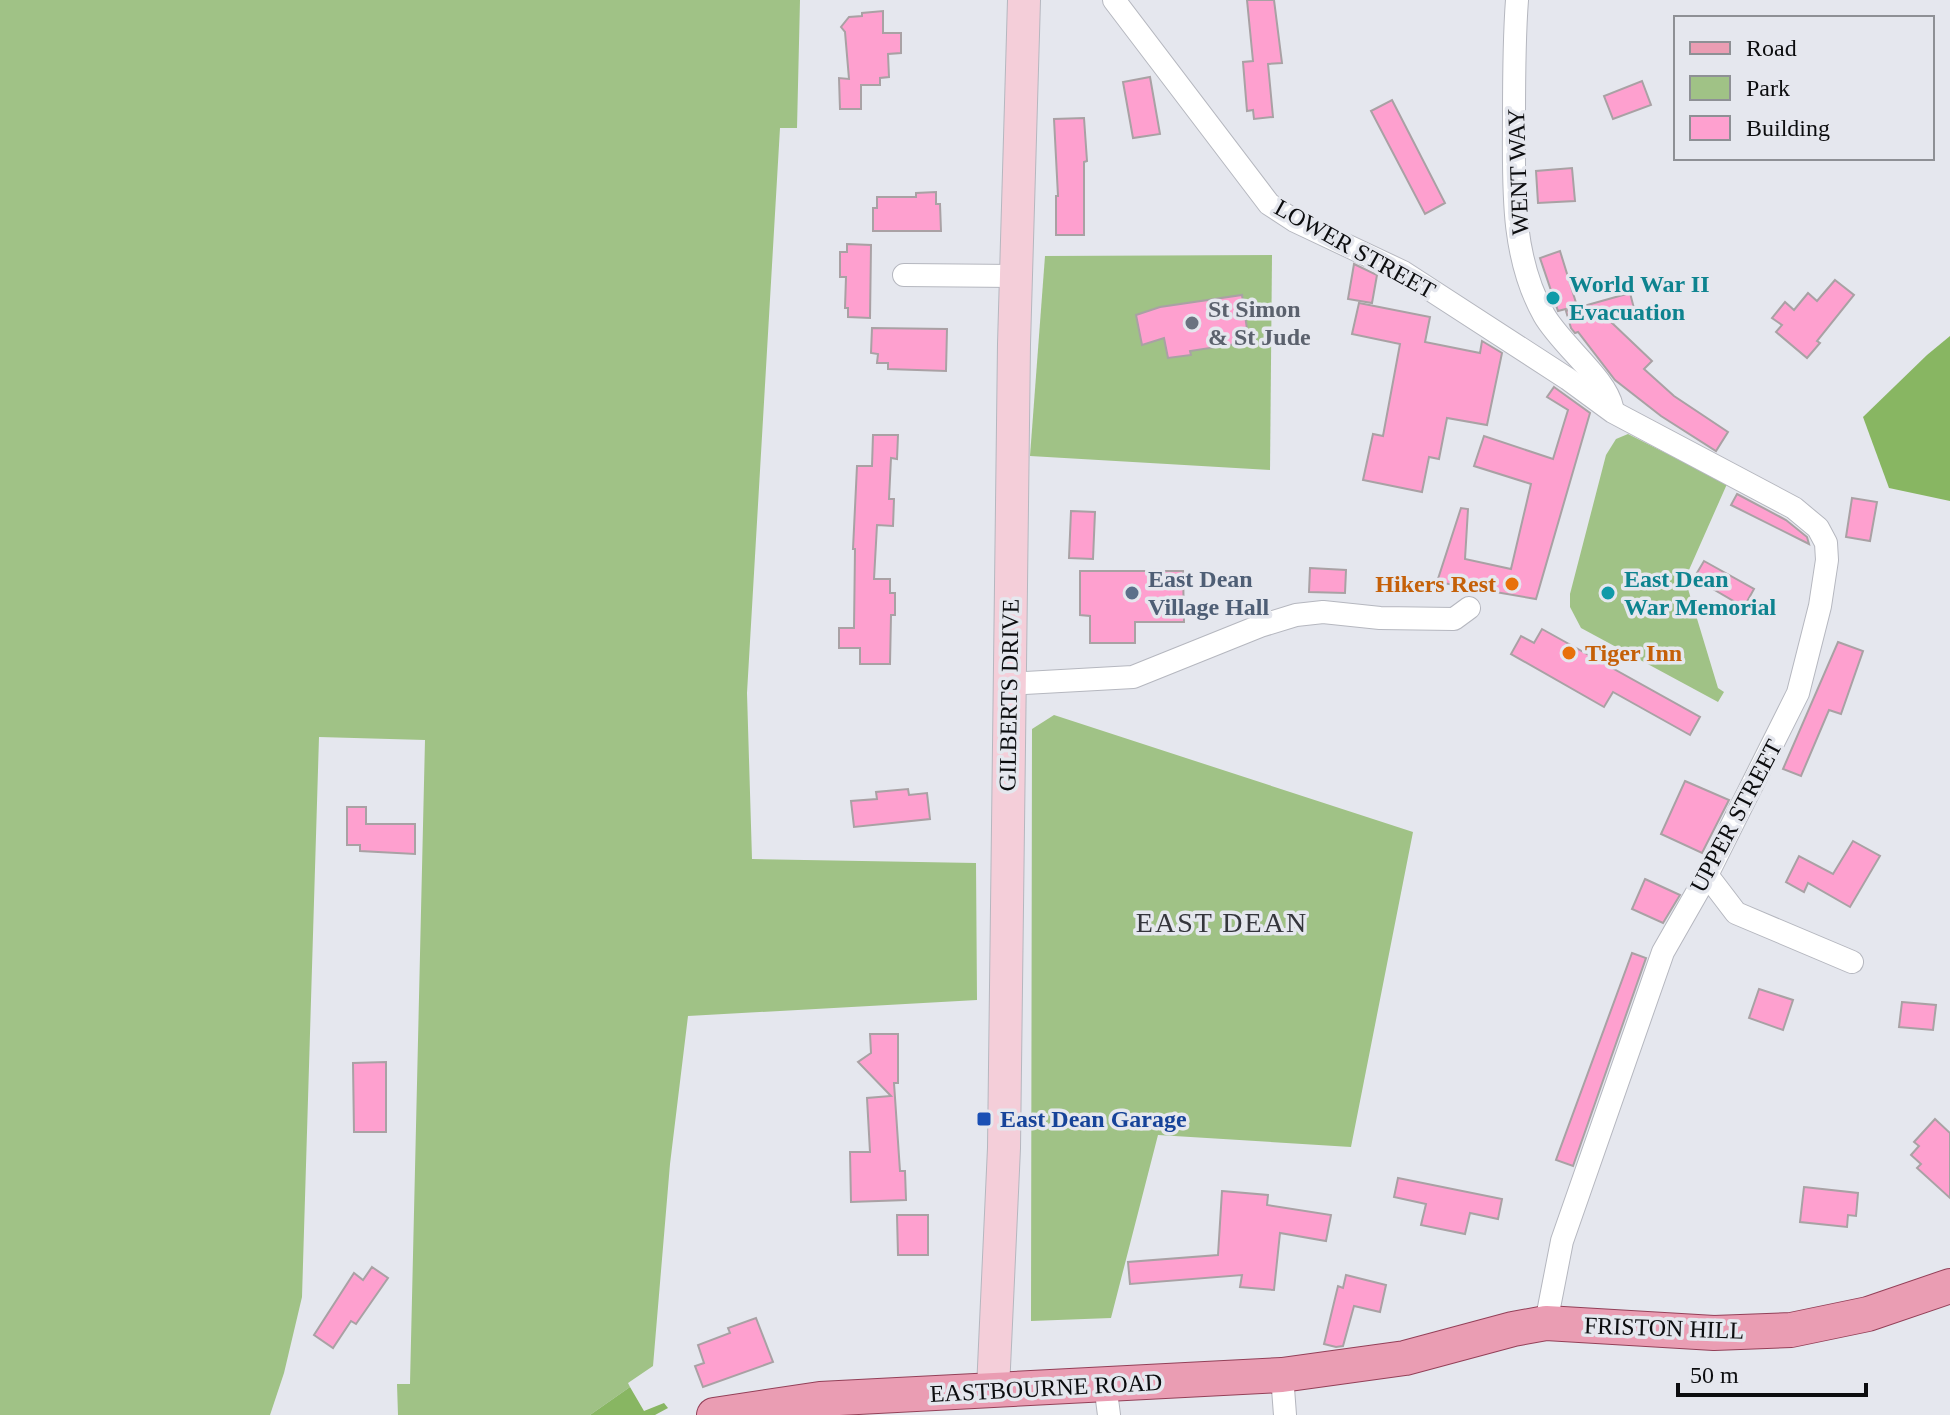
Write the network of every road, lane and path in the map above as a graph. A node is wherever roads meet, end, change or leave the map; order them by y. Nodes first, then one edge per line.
1 (1024, 0) edge
2 (1114, 0) edge
3 (1517, 0) edge
4 (904, 275) dead end
5 (1015, 276) junction
6 (1613, 412) junction
7 (1469, 608) dead end
8 (1009, 684) junction
9 (1707, 875) junction
10 (1852, 962) dead end
11 (1950, 1286) edge
12 (1546, 1323) junction
13 (1282, 1375) junction
14 (993, 1389) junction
15 (1107, 1400) edge
16 (714, 1415) edge
17 (1285, 1415) edge

1 - 5 street, GILBERTS DRIVE
2 - 6 street, LOWER STREET
3 - 6 street, WENT WAY
4 - 5 street
5 - 8 street, GILBERTS DRIVE
6 - 9 street, UPPER STREET
7 - 8 street
8 - 14 street, GILBERTS DRIVE
9 - 10 street
9 - 12 street, UPPER STREET
11 - 12 main road, FRISTON HILL
12 - 13 main road, FRISTON HILL
13 - 15 main road, EASTBOURNE ROAD
13 - 17 street
14 - 15 main road, EASTBOURNE ROAD
14 - 16 main road, EASTBOURNE ROAD

